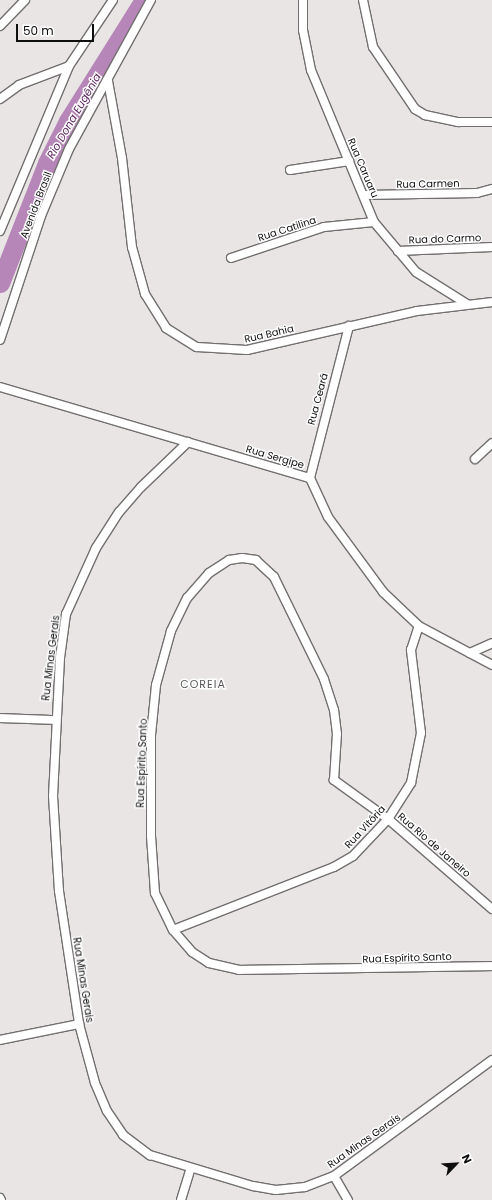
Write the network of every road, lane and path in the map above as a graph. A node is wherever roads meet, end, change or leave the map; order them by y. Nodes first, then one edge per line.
1 (25, 0) edge
2 (113, 0) edge
3 (151, 0) edge
4 (303, 0) edge
5 (363, 0) edge
6 (0, 26) edge
7 (69, 66) junction
8 (108, 81) junction
9 (0, 99) edge
10 (492, 122) edge
11 (349, 160) junction
12 (290, 170) dead end
13 (492, 189) edge
14 (364, 195) junction
15 (374, 222) junction
16 (0, 231) edge
17 (492, 247) edge
18 (398, 251) junction
19 (231, 258) dead end
20 (492, 302) edge
21 (467, 304) junction
22 (349, 326) junction
23 (0, 340) edge
24 (0, 387) edge
25 (188, 442) junction
26 (492, 443) edge
27 (475, 459) dead end
28 (310, 478) junction
29 (419, 626) junction
30 (492, 643) edge
31 (470, 653) junction
32 (492, 664) edge
33 (0, 718) edge
34 (54, 720) junction
35 (340, 785) joint
36 (388, 818) junction
37 (492, 909) edge
38 (173, 930) junction
39 (492, 966) edge
40 (79, 1024) junction
41 (0, 1040) edge
42 (492, 1060) edge
43 (190, 1170) junction
44 (334, 1176) junction
45 (181, 1200) edge
46 (348, 1200) edge

1 - 6 street
2 - 7 street, Avenida Brasil
3 - 8 street, Avenida Brasil
4 - 11 street, Rua Caruaru
5 - 10 street
7 - 9 street
7 - 16 street, Avenida Brasil
8 - 22 street, Rua Bahia
8 - 23 street, Avenida Brasil
11 - 12 street
11 - 14 street, Rua Caruaru
13 - 14 street, Rua Carmen
14 - 15 street, Rua Caruaru
15 - 18 street, Rua Caruaru
15 - 19 street, Rua Catilina
17 - 18 street, Rua do Carmo
18 - 21 street, Rua Caruaru
20 - 21 street, Rua Bahia
21 - 22 street, Rua Bahia
22 - 28 street, Rua Ceará
24 - 25 street, Rua Sergipe
25 - 28 street, Rua Sergipe
25 - 34 street, Rua Minas Gerais
26 - 27 street
28 - 29 street, Rua Sergipe
29 - 31 street, Rua Sergipe
29 - 36 street, Rua Vitória
30 - 31 street
31 - 32 street, Rua Sergipe
33 - 34 street
34 - 40 street, Rua Minas Gerais
35 - 36 street, Rua Rio de Janeiro
35 - 38 street, Rua Espírito Santo
36 - 37 street, Rua Rio de Janeiro
36 - 38 street, Rua Vitória
38 - 39 street, Rua Espírito Santo
40 - 41 street
40 - 43 street, Rua Minas Gerais
42 - 44 street, Rua Minas Gerais
43 - 44 street, Rua Minas Gerais
43 - 45 street
44 - 46 street

